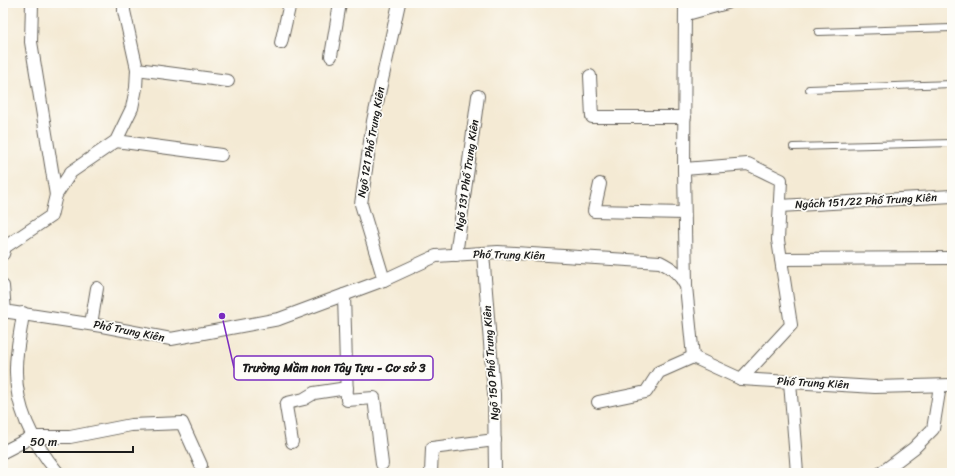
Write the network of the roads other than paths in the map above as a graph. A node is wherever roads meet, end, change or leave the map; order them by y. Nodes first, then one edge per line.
1 (32, 3) edge
2 (124, 3) edge
3 (290, 3) edge
4 (340, 3) edge
5 (399, 3) edge
6 (727, 3) edge
7 (686, 9) edge
8 (952, 28) edge
9 (818, 32) dead end
10 (281, 43) dead end
11 (331, 56) dead end
12 (137, 69) junction
13 (590, 76) dead end
14 (228, 80) dead end
15 (952, 84) edge
16 (809, 89) dead end
17 (478, 96) dead end
18 (685, 117) junction
19 (116, 141) junction
20 (952, 143) edge
21 (793, 147) dead end
22 (221, 155) dead end
23 (684, 168) junction
24 (600, 184) dead end
25 (56, 195) junction
26 (952, 196) edge
27 (780, 206) junction
28 (684, 213) junction
29 (4, 249) edge
30 (483, 253) junction
31 (456, 255) junction
32 (952, 258) edge
33 (780, 259) junction
34 (384, 280) junction
35 (3, 286) edge
36 (686, 286) junction
37 (97, 288) dead end
38 (344, 295) junction
39 (4, 312) edge
40 (23, 313) junction
41 (91, 324) junction
42 (693, 357) junction
43 (740, 379) junction
44 (790, 382) junction
45 (952, 385) edge
46 (940, 386) junction
47 (347, 388) junction
48 (598, 402) dead end
49 (32, 437) junction
50 (495, 440) junction
51 (292, 442) dead end
52 (3, 452) edge
53 (382, 464) dead end
54 (201, 465) dead end
55 (58, 473) edge
56 (431, 473) edge
57 (496, 473) edge
58 (797, 473) edge
59 (881, 473) edge

1 - 25 street
2 - 12 street
3 - 10 street
4 - 11 street
5 - 34 street, Ngõ 121 Phố Trung Kiên
6 - 7 street
7 - 18 street
8 - 9 lane
12 - 14 street
12 - 19 street
13 - 18 street
15 - 16 lane
17 - 31 street, Ngõ 131 Phố Trung Kiên
18 - 23 street
19 - 22 street
19 - 25 street
20 - 21 lane
23 - 27 street
23 - 28 street
24 - 28 street
25 - 29 street
26 - 27 street, Ngách 151/22 Phố Trung Kiên
27 - 33 street
28 - 36 street
30 - 31 street, Phố Trung Kiên
30 - 36 street, Phố Trung Kiên
30 - 50 street, Ngõ 150 Phố Trung Kiên
31 - 34 street, Phố Trung Kiên
32 - 33 street
33 - 43 street
34 - 38 street, Phố Trung Kiên
35 - 39 street
36 - 42 street
37 - 41 street
38 - 41 street, Phố Trung Kiên
38 - 47 street
39 - 40 street, Phố Trung Kiên
40 - 41 street, Phố Trung Kiên
40 - 49 street
42 - 43 street, Phố Trung Kiên
42 - 48 street
43 - 44 street, Phố Trung Kiên
44 - 46 street, Phố Trung Kiên
44 - 58 street
45 - 46 street, Phố Trung Kiên
46 - 59 street
47 - 51 street
47 - 53 street
49 - 52 street
49 - 54 street
49 - 55 street
50 - 56 street
50 - 57 street, Ngõ 150 Phố Trung Kiên

